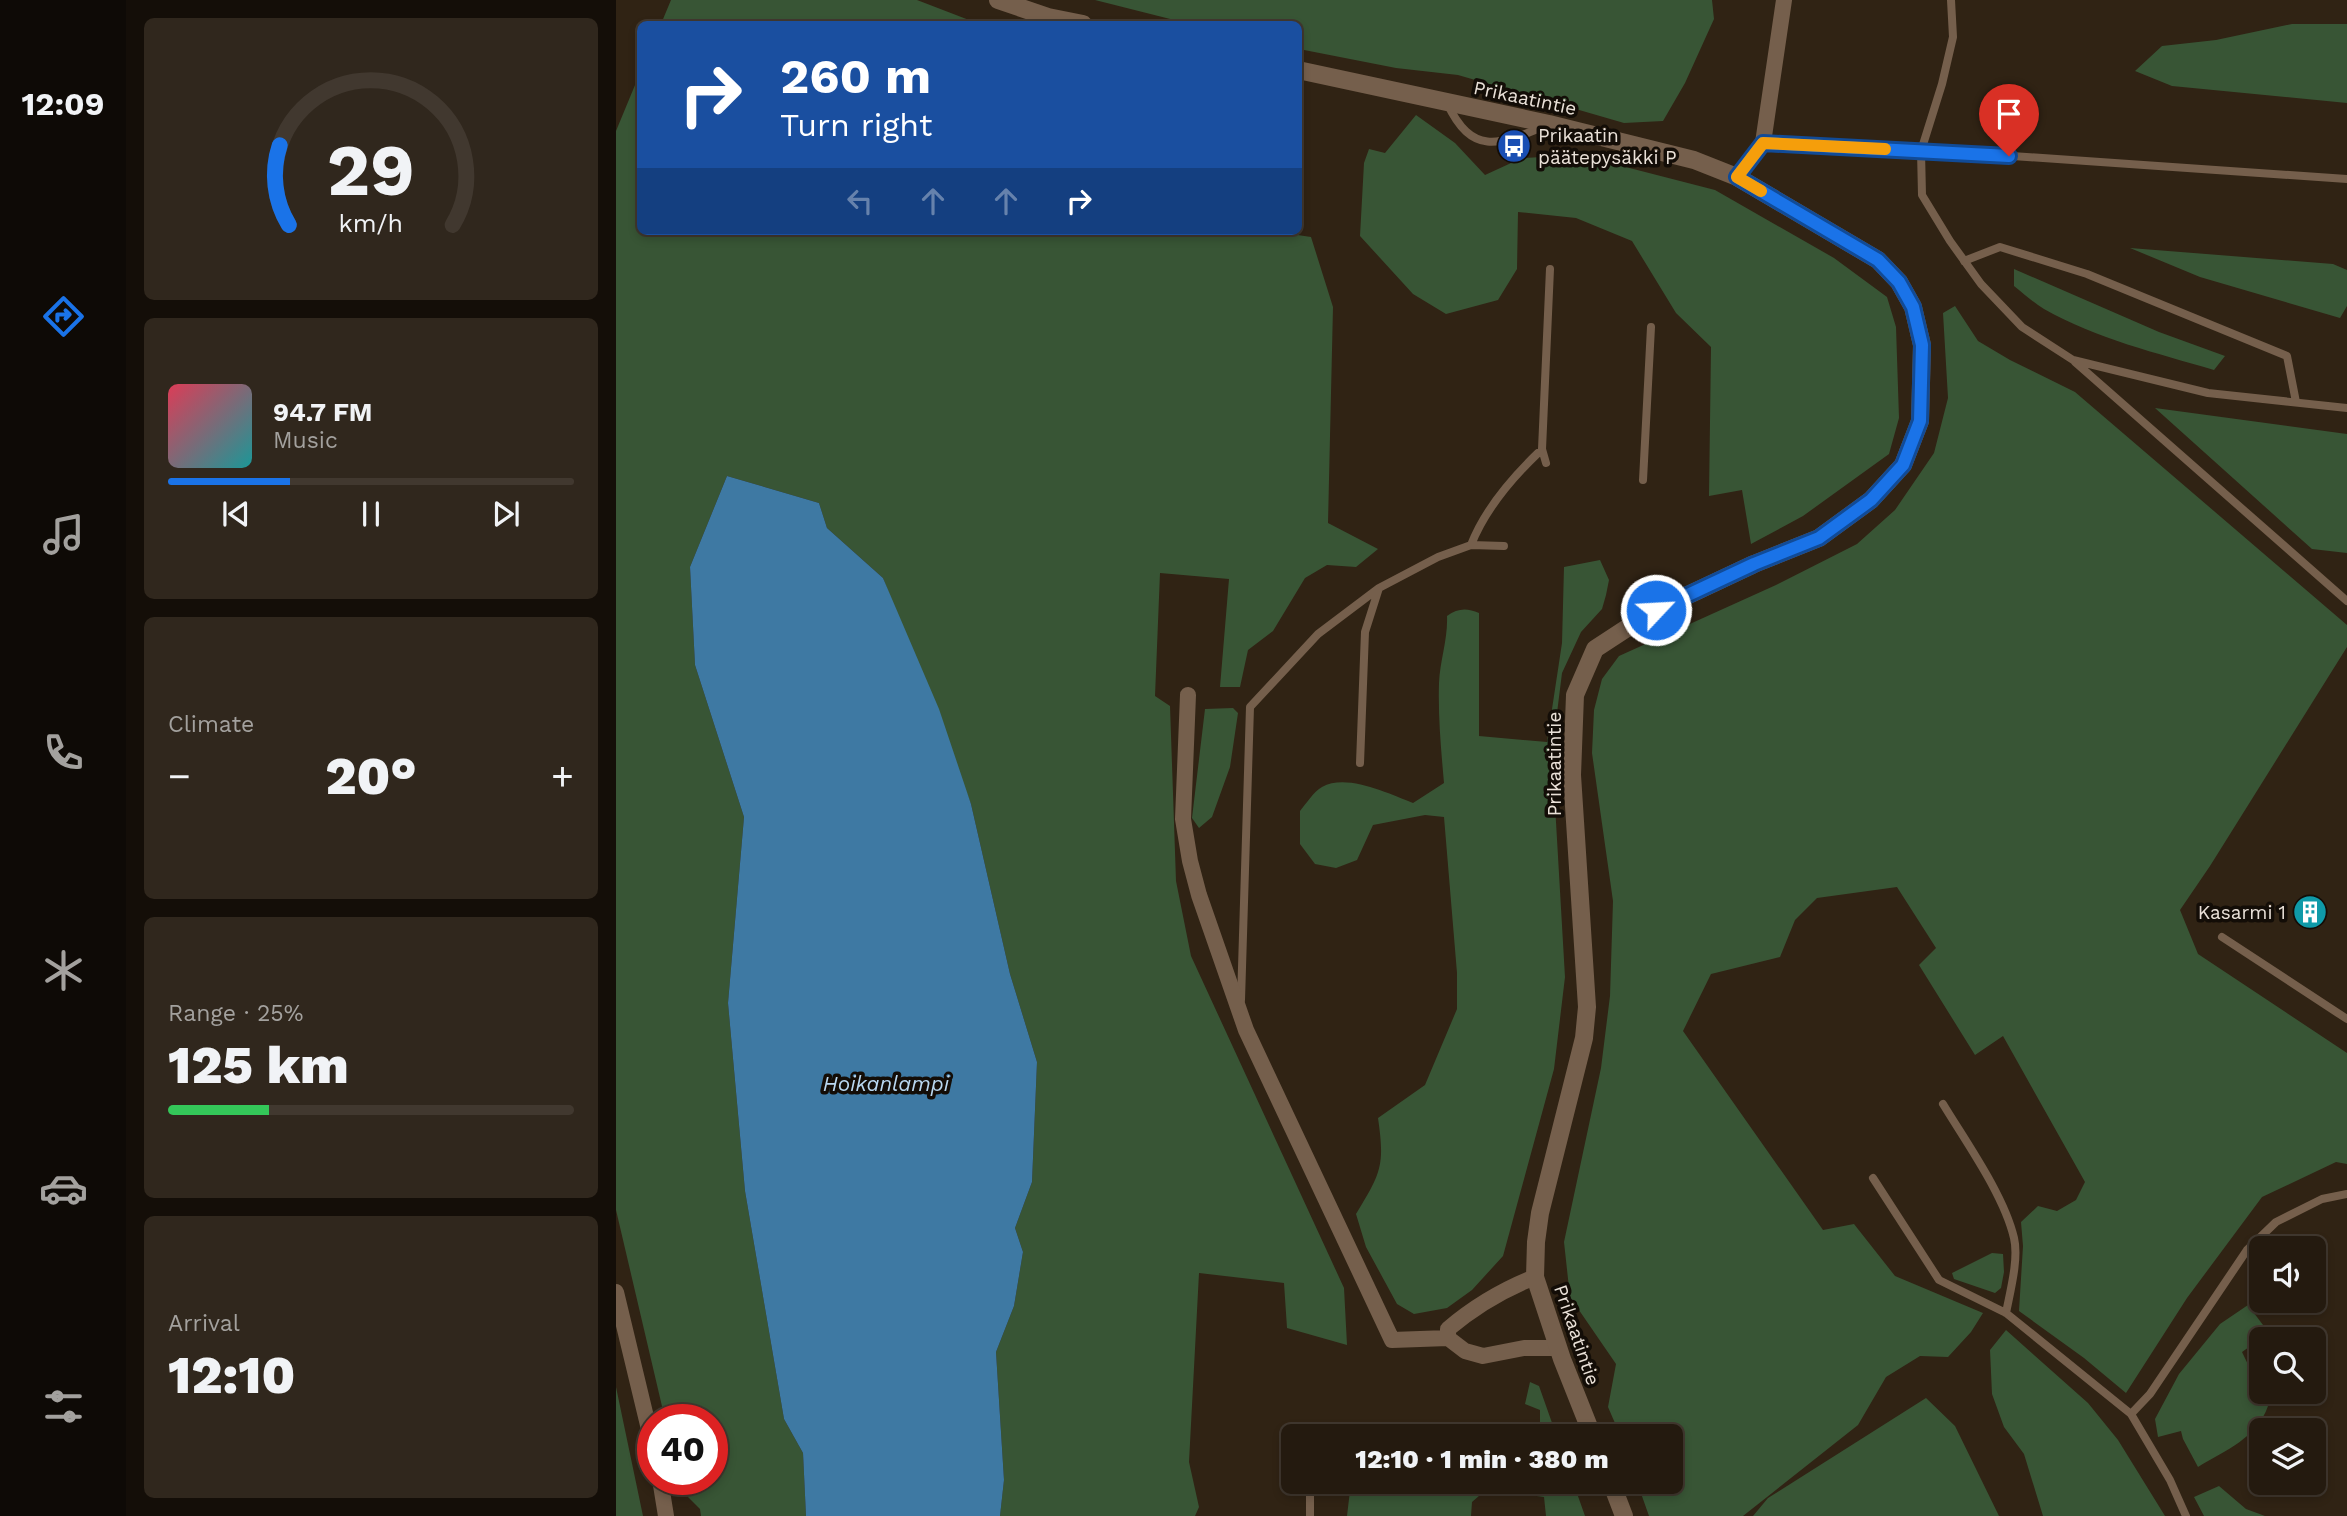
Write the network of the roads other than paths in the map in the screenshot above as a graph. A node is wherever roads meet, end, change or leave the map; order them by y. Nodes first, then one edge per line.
1 (998, 0) edge
2 (1784, 0) edge
3 (1951, 0) edge
4 (1068, 21) edge
5 (1302, 71) edge
6 (1447, 103) junction
7 (1549, 124) junction
8 (1763, 143) junction
9 (1921, 151) junction
10 (1737, 177) junction
11 (2347, 179) edge
12 (1964, 261) junction
13 (1550, 270) dead end
14 (1651, 327) dead end
15 (2073, 360) junction
16 (2296, 402) junction
17 (2347, 408) edge
18 (1538, 453) dead end
19 (1546, 463) dead end
20 (1643, 480) dead end
21 (1471, 545) junction
22 (1504, 546) dead end
23 (1379, 588) junction
24 (2347, 601) edge
25 (1188, 695) dead end
26 (1360, 763) dead end
27 (2222, 937) dead end
28 (1240, 1013) junction
29 (2347, 1019) edge
30 (1943, 1104) dead end
31 (1873, 1178) dead end
32 (2347, 1194) edge
33 (1535, 1277) junction
34 (616, 1292) edge
35 (2006, 1313) junction
36 (1448, 1338) junction
37 (1558, 1348) junction
38 (643, 1404) edge
39 (2131, 1415) junction
40 (1587, 1424) edge
41 (1310, 1494) edge
42 (1616, 1494) edge
43 (663, 1495) edge
44 (666, 1516) edge
45 (1310, 1516) edge
46 (1624, 1516) edge
47 (2186, 1516) edge

1 - 4 street
2 - 8 street
3 - 9 lane
5 - 6 street, Prikaatintie
6 - 7 street, Prikaatintie
6 - 7 lane
7 - 10 street, Prikaatintie
8 - 9 lane
8 - 10 street
9 - 11 lane
9 - 12 lane
10 - 33 street, Prikaatintie
12 - 15 lane
12 - 16 lane
13 - 19 lane
14 - 20 lane
15 - 16 lane
15 - 24 lane
16 - 17 lane
18 - 21 lane
21 - 22 lane
21 - 23 lane
23 - 26 lane
23 - 28 lane
25 - 28 street
27 - 29 lane
28 - 36 street
30 - 35 lane
31 - 35 lane
32 - 39 lane
33 - 36 street
33 - 37 street, Prikaatintie
34 - 38 street
35 - 39 lane
36 - 37 street
37 - 40 street, Prikaatintie
39 - 47 lane
41 - 45 lane
42 - 46 street
43 - 44 street

